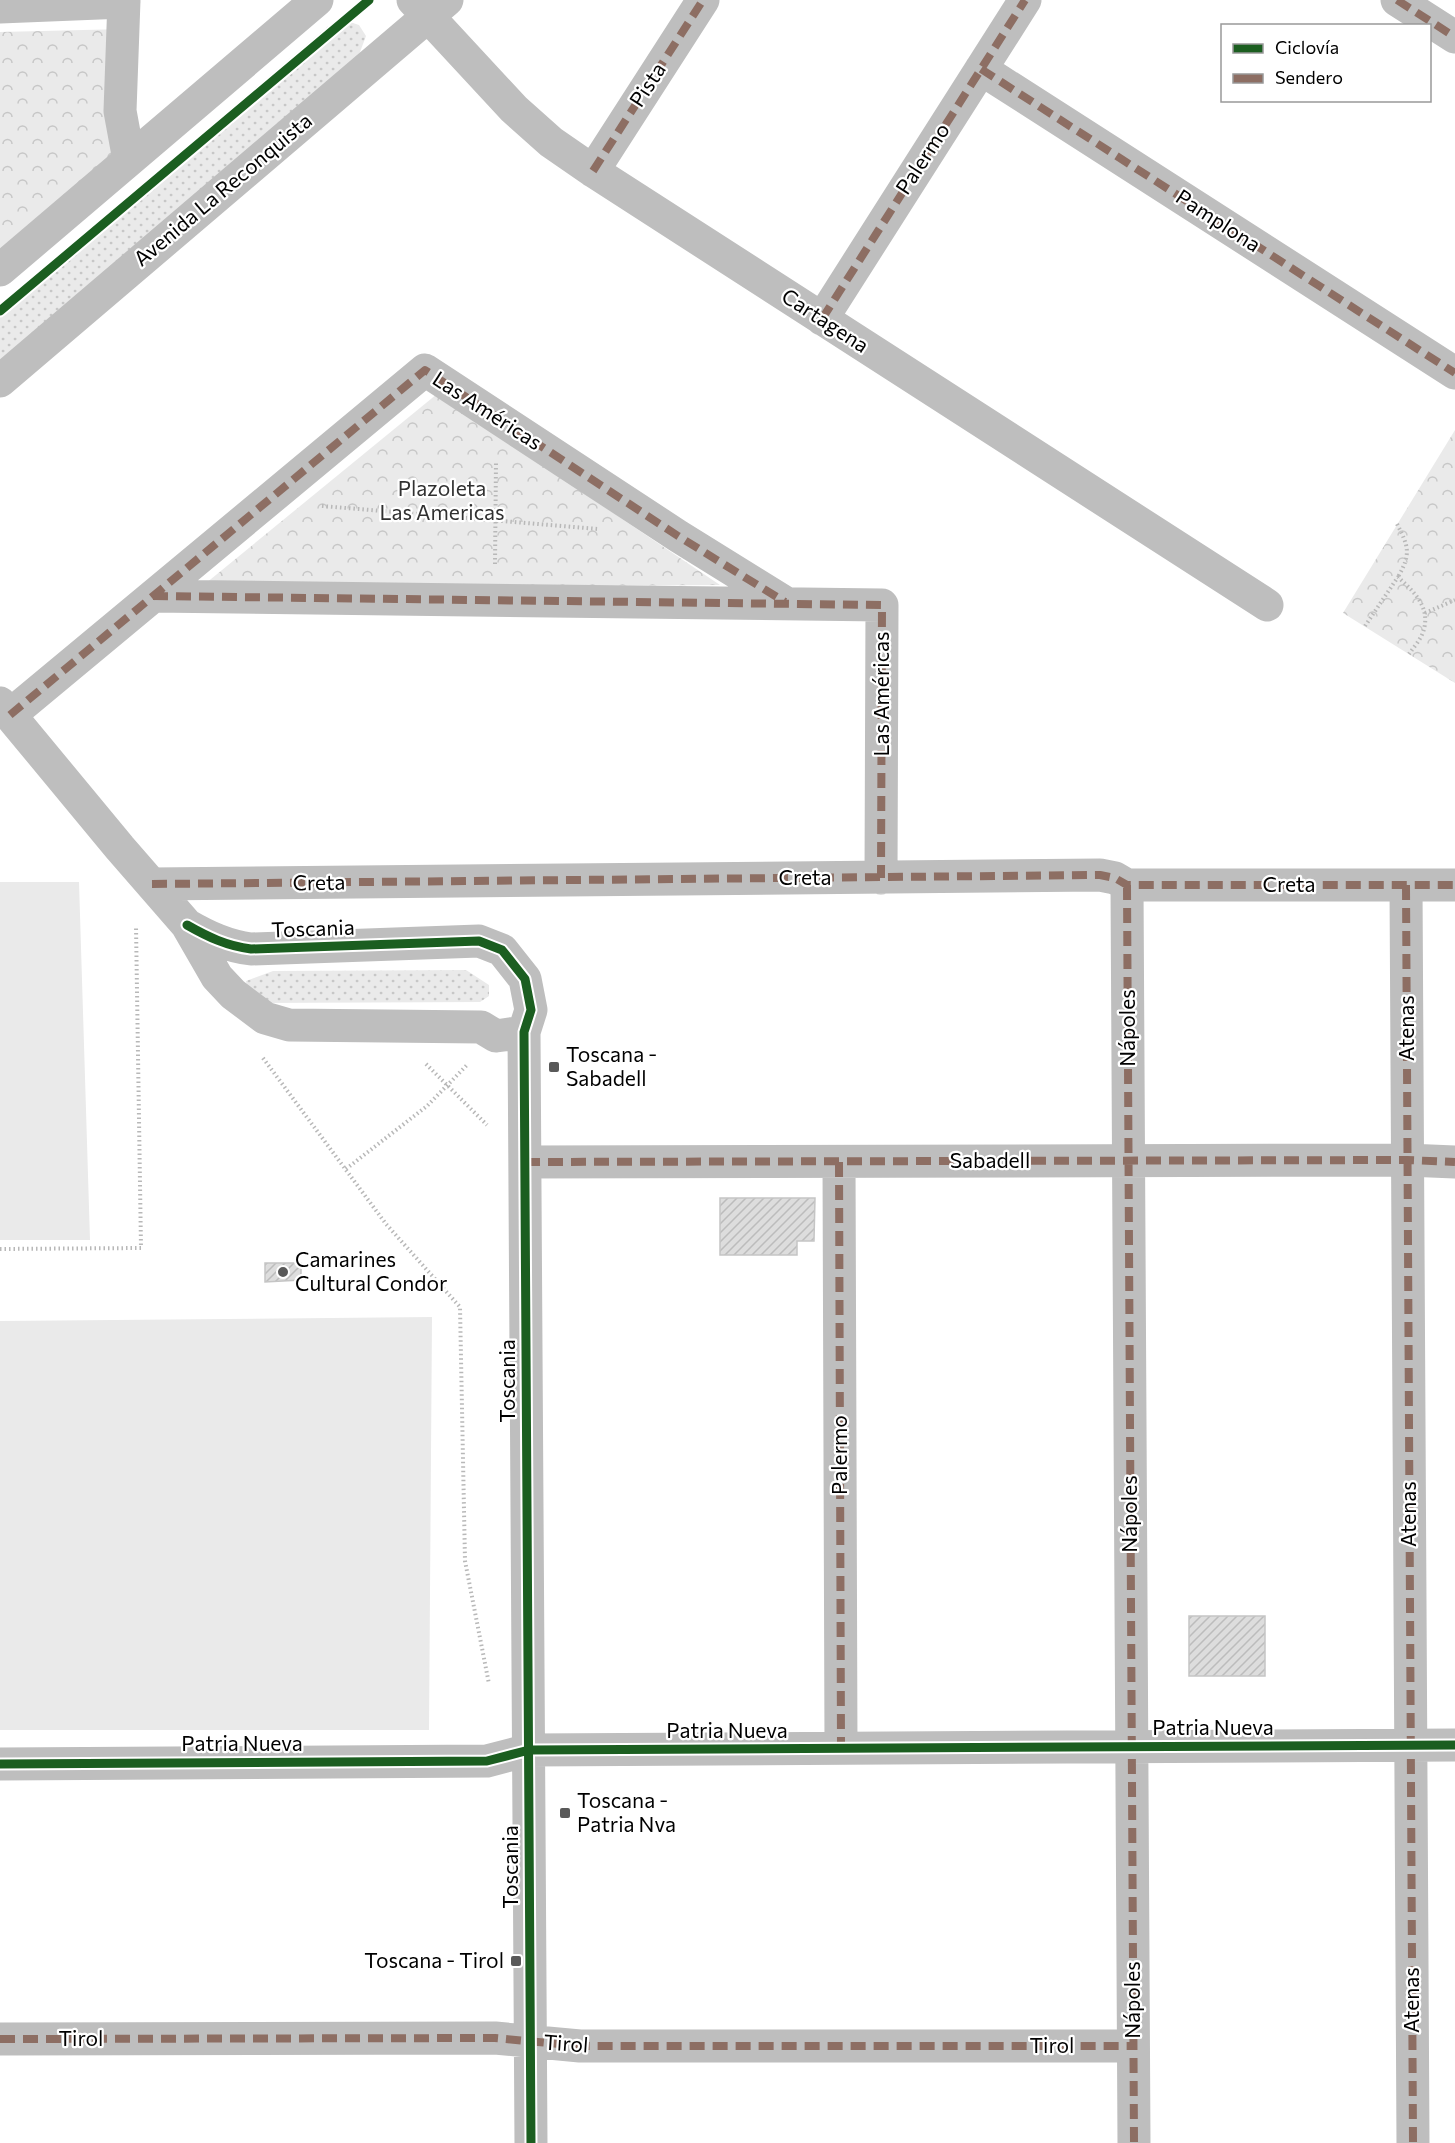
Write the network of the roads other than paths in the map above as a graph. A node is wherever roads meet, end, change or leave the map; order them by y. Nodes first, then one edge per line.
1 (317, 0) edge
2 (703, 0) edge
3 (1025, 0) edge
4 (1397, 0) edge
5 (124, 1) edge
6 (429, 5) edge
7 (0, 7) edge
8 (1455, 37) edge
9 (981, 69) junction
10 (129, 160) junction
11 (593, 171) junction
12 (0, 270) edge
13 (822, 319) junction
14 (1455, 373) edge
15 (0, 381) edge
16 (153, 596) junction
17 (787, 603) junction
18 (1267, 605) dead end
19 (5, 709) edge
20 (881, 878) junction
21 (152, 884) junction
22 (1127, 885) junction
23 (1406, 885) junction
24 (1455, 885) edge
25 (187, 925) junction
26 (510, 1034) junction
27 (1129, 1160) junction
28 (1407, 1160) junction
29 (525, 1162) junction
30 (838, 1162) junction
31 (1455, 1162) edge
32 (1411, 1745) junction
33 (1455, 1745) edge
34 (1131, 1747) junction
35 (841, 1748) junction
36 (529, 1750) junction
37 (0, 1764) edge
38 (0, 2039) edge
39 (530, 2042) junction
40 (1133, 2046) junction
41 (531, 2143) edge
42 (1134, 2143) edge
43 (1413, 2143) edge

1 - 10 street
2 - 11 street, Pista
3 - 9 street, Palermo
4 - 8 street
5 - 7 street
5 - 10 street
6 - 11 street, Cartagena
6 - 15 street, Avenida La Reconquista
9 - 13 street, Palermo
9 - 14 street, Pamplona
10 - 12 street
11 - 13 street, Cartagena
13 - 18 street, Cartagena
16 - 17 street, Las Américas
16 - 17 street, Las Américas
16 - 19 street, Las Américas
17 - 20 street, Las Américas
19 - 21 street, Toscania
20 - 21 street, Creta
20 - 22 street, Creta
21 - 25 street, Toscania
22 - 23 street, Creta
22 - 27 street, Nápoles
23 - 24 street, Creta
23 - 28 street, Atenas
25 - 26 street, Toscania
25 - 26 street, Toscania
26 - 29 street, Toscania
27 - 28 street, Sabadell
27 - 30 street, Sabadell
27 - 34 street, Nápoles
28 - 31 street, Sabadell
28 - 32 street, Atenas
29 - 30 street, Sabadell
29 - 36 street, Toscania
30 - 35 street, Palermo
32 - 33 street, Patria Nueva
32 - 34 street, Patria Nueva
32 - 43 street, Atenas
34 - 35 street, Patria Nueva
34 - 40 street, Nápoles
35 - 36 street, Patria Nueva
36 - 37 street, Patria Nueva
36 - 39 street, Toscania
38 - 39 street, Tirol
39 - 40 street, Tirol
39 - 41 street, Toscania
40 - 42 street, Nápoles

